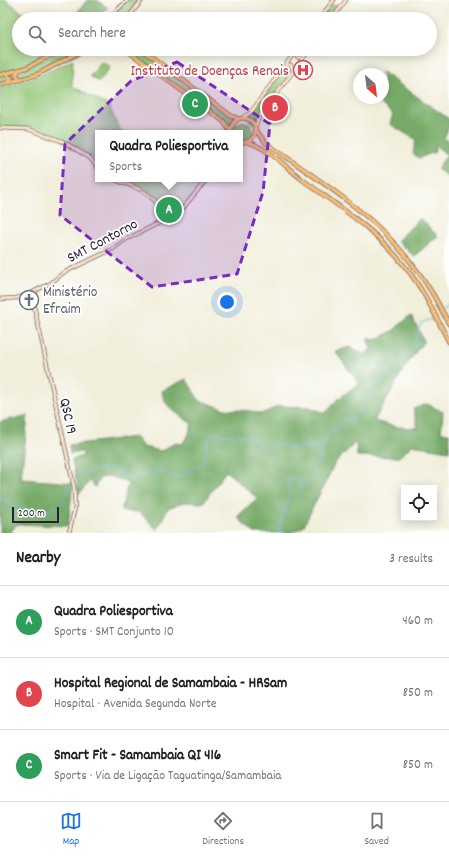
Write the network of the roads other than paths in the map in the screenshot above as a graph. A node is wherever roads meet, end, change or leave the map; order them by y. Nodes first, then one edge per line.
1 (128, 0) edge
2 (142, 0) edge
3 (334, 0) edge
4 (346, 0) edge
5 (115, 12) edge
6 (133, 12) edge
7 (325, 12) edge
8 (337, 12) edge
9 (51, 56) edge
10 (72, 56) edge
11 (134, 56) edge
12 (150, 56) edge
13 (292, 56) edge
14 (297, 56) edge
15 (303, 58) joint
16 (285, 65) junction
17 (18, 70) junction
18 (293, 71) junction
19 (6, 74) junction
20 (0, 75) edge
21 (21, 80) junction
22 (7, 84) junction
23 (0, 85) edge
24 (241, 118) junction
25 (0, 128) edge
26 (256, 129) junction
27 (229, 130) edge
28 (232, 130) edge
29 (247, 142) junction
30 (243, 143) edge
31 (95, 164) edge
32 (119, 182) edge
33 (205, 182) edge
34 (348, 203) junction
35 (354, 207) junction
36 (345, 211) junction
37 (349, 214) junction
38 (168, 219) junction
39 (33, 295) junction
40 (0, 299) edge
41 (449, 324) edge
42 (449, 342) edge
43 (69, 533) edge

1 - 5 street
2 - 6 street
3 - 7 street
4 - 8 street
9 - 17 main road
10 - 21 main road
11 - 27 main road
12 - 24 main road
13 - 16 street
14 - 15 street
15 - 18 street
16 - 18 street
16 - 24 street
17 - 19 main road
17 - 21 main road
18 - 26 street
19 - 20 main road
19 - 22 main road
21 - 22 main road
22 - 23 main road
24 - 26 main road
24 - 28 main road
25 - 31 street
26 - 29 main road
26 - 34 main road
29 - 30 main road
29 - 36 main road
32 - 38 street
33 - 38 street, SMT Contorno
34 - 35 main road
34 - 36 main road
35 - 37 main road
35 - 41 main road
36 - 37 main road
37 - 42 main road
38 - 39 street, SMT Contorno
39 - 40 street
39 - 43 street, QSC 19

